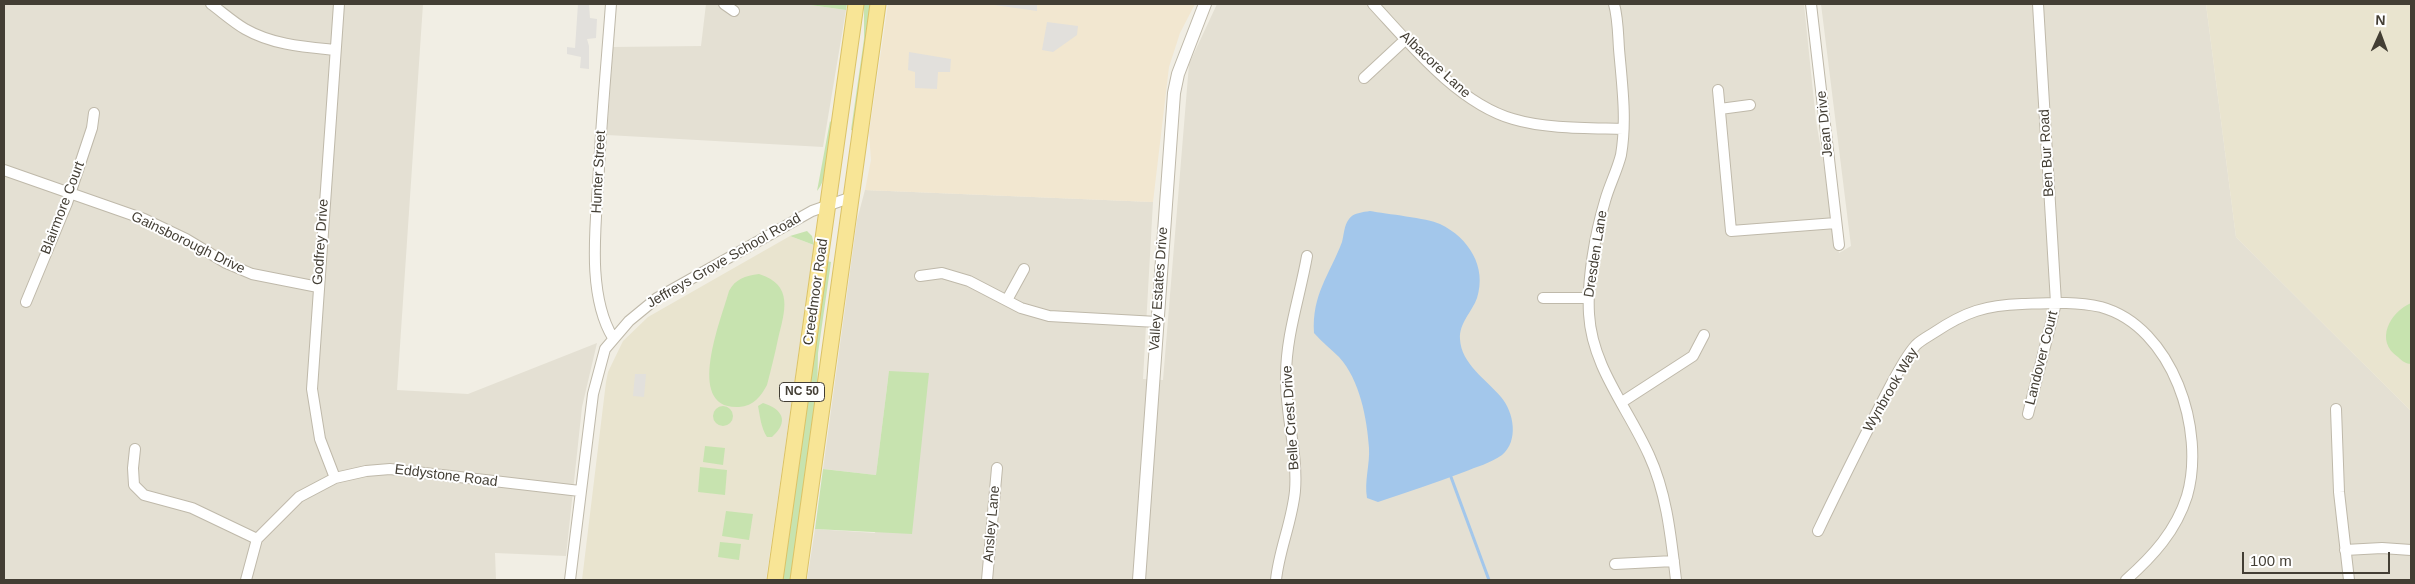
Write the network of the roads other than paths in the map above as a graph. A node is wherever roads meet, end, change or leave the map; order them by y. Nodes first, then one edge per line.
1 (211, 4) edge
2 (339, 4) edge
3 (611, 4) edge
4 (724, 4) edge
5 (856, 4) edge
6 (878, 4) edge
7 (1205, 4) edge
8 (1373, 4) edge
9 (1614, 4) edge
10 (1811, 4) edge
11 (2038, 4) edge
12 (734, 11) dead end
13 (1406, 39) junction
14 (335, 50) junction
15 (1364, 78) dead end
16 (1718, 90) dead end
17 (1750, 106) dead end
18 (1720, 109) junction
19 (94, 113) dead end
20 (1624, 129) junction
21 (4, 170) edge
22 (70, 193) junction
23 (852, 197) junction
24 (829, 205) junction
25 (1836, 223) junction
26 (1839, 245) dead end
27 (1307, 256) dead end
28 (1024, 269) dead end
29 (920, 276) dead end
30 (318, 287) junction
31 (1543, 298) dead end
32 (1588, 298) junction
33 (1007, 300) junction
34 (26, 302) dead end
35 (2056, 303) junction
36 (1157, 322) junction
37 (1704, 335) dead end
38 (613, 338) junction
39 (1622, 402) junction
40 (2336, 409) dead end
41 (2028, 414) dead end
42 (135, 449) dead end
43 (997, 468) dead end
44 (335, 478) junction
45 (580, 491) junction
46 (1818, 531) dead end
47 (257, 539) junction
48 (2345, 550) junction
49 (2411, 550) edge
50 (1674, 561) junction
51 (1615, 564) dead end
52 (246, 580) edge
53 (570, 580) edge
54 (775, 580) edge
55 (798, 580) edge
56 (988, 580) edge
57 (1138, 580) edge
58 (1276, 580) edge
59 (1676, 580) edge
60 (2126, 580) edge
61 (2349, 580) edge

1 - 14 street
2 - 14 street, Godfrey Drive
3 - 38 street, Hunter Street
4 - 12 street
5 - 24 main road, Creedmoor Road / NC 50
6 - 23 main road, Creedmoor Road / NC 50
7 - 36 street, Valley Estates Drive
8 - 13 street, Albacore Lane
9 - 20 street, Dresden Lane
10 - 25 street, Jean Drive
11 - 35 street, Ben Bur Road
13 - 15 street
13 - 20 street, Albacore Lane
14 - 30 street, Godfrey Drive
16 - 18 street
17 - 18 street
18 - 25 street
19 - 22 street, Blairmore Court
20 - 32 street, Dresden Lane
21 - 22 street, Gainsborough Drive
22 - 30 street, Gainsborough Drive
22 - 34 street, Blairmore Court
23 - 24 street, Jeffreys Grove School Road
23 - 55 main road, Creedmoor Road / NC 50
24 - 38 street, Jeffreys Grove School Road
24 - 54 main road, Creedmoor Road / NC 50
25 - 26 street, Jean Drive
27 - 58 street, Belle Crest Drive
28 - 33 street
29 - 33 street
30 - 44 street, Godfrey Drive
31 - 32 street
32 - 39 street, Dresden Lane
33 - 36 street
35 - 41 street, Landover Court
35 - 46 street, Wynbrook Way
35 - 60 street, Wynbrook Way
36 - 57 street, Valley Estates Drive
37 - 39 street
38 - 45 street, Jeffreys Grove School Road
39 - 50 street, Dresden Lane
40 - 48 street
42 - 47 street
43 - 56 street, Ansley Lane
44 - 45 street, Eddystone Road
44 - 47 street, Eddystone Road
45 - 53 street, Jeffreys Grove School Road
47 - 52 street, Eddystone Road
48 - 49 street
48 - 61 street
50 - 51 street
50 - 59 street, Dresden Lane

